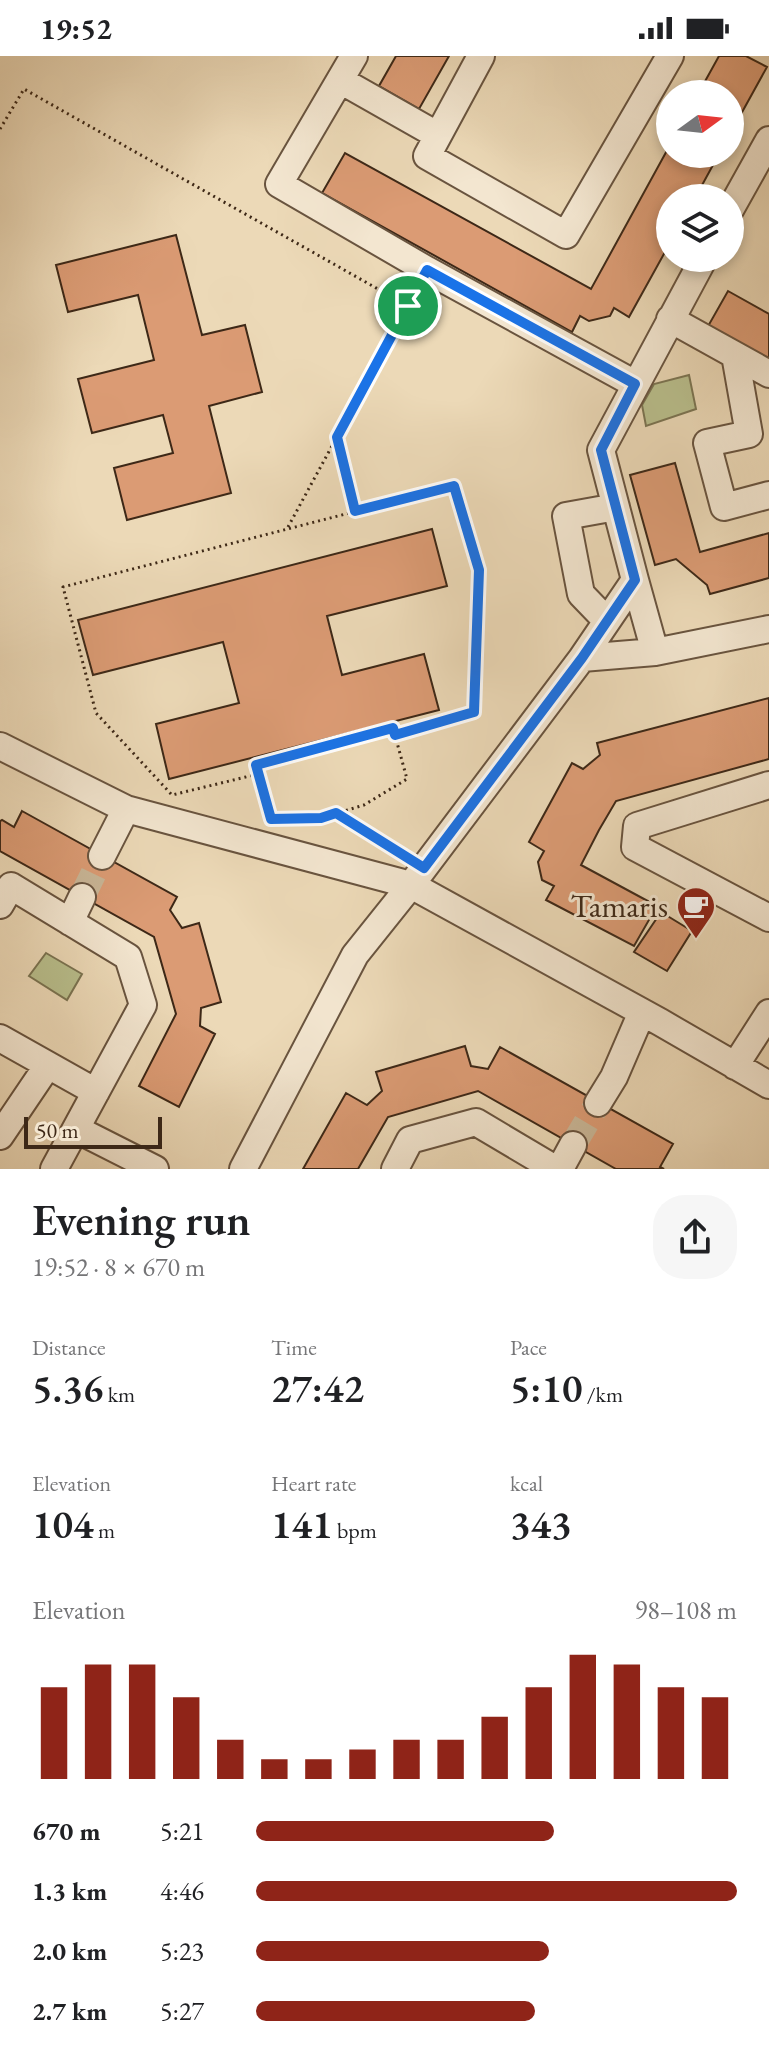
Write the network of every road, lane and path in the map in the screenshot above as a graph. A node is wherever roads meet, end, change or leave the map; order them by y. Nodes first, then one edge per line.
1 (354, 56) edge
2 (481, 56) edge
3 (670, 56) edge
4 (340, 80) junction
5 (0, 129) edge
6 (437, 135) junction
7 (769, 140) edge
8 (744, 185) edge
9 (427, 270) junction
10 (696, 272) edge
11 (408, 306) junction
12 (670, 319) junction
13 (735, 355) junction
14 (769, 374) edge
15 (635, 384) junction
16 (337, 437) junction
17 (769, 495) edge
18 (616, 507) junction
19 (355, 511) junction
20 (287, 529) junction
21 (635, 580) junction
22 (607, 621) junction
23 (769, 629) edge
24 (655, 652) junction
25 (582, 658) junction
26 (395, 735) junction
27 (0, 746) edge
28 (258, 774) junction
29 (769, 785) edge
30 (126, 809) junction
31 (336, 813) junction
32 (102, 856) tunnel mouth
33 (417, 877) junction
34 (82, 897) tunnel mouth
35 (0, 905) edge
36 (769, 918) edge
37 (70, 922) junction
38 (642, 1012) junction
39 (769, 1013) edge
40 (0, 1038) edge
41 (48, 1065) junction
42 (735, 1066) junction
43 (769, 1085) edge
44 (96, 1092) junction
45 (598, 1103) tunnel mouth
46 (76, 1129) junction
47 (0, 1136) edge
48 (573, 1145) tunnel mouth
49 (54, 1169) edge
50 (155, 1169) edge
51 (243, 1169) edge
52 (395, 1169) edge
53 (557, 1169) edge

1 - 4 street
2 - 6 street
3 - 6 street
4 - 6 street
4 - 9 street
5 - 11 path
7 - 8 street
9 - 11 path
9 - 15 street
10 - 12 street
11 - 16 path
12 - 13 street
12 - 15 street
13 - 14 street
13 - 17 street
15 - 18 street
16 - 19 path
16 - 20 path
18 - 21 street
18 - 22 street
19 - 20 path
19 - 26 path
20 - 28 path
21 - 22 street
21 - 24 street
22 - 25 street
23 - 24 street
24 - 25 street
25 - 33 street
26 - 28 path
26 - 31 path
27 - 30 street
28 - 31 path
29 - 36 street
30 - 32 street
30 - 33 street
31 - 33 path
33 - 38 street
33 - 51 street
34 - 37 street
35 - 37 street
37 - 44 street
38 - 42 street
38 - 45 street
39 - 42 street
40 - 41 street
41 - 44 street
41 - 47 street
42 - 43 street
44 - 46 street
46 - 49 street
46 - 50 street
48 - 53 street
52 - 53 street

